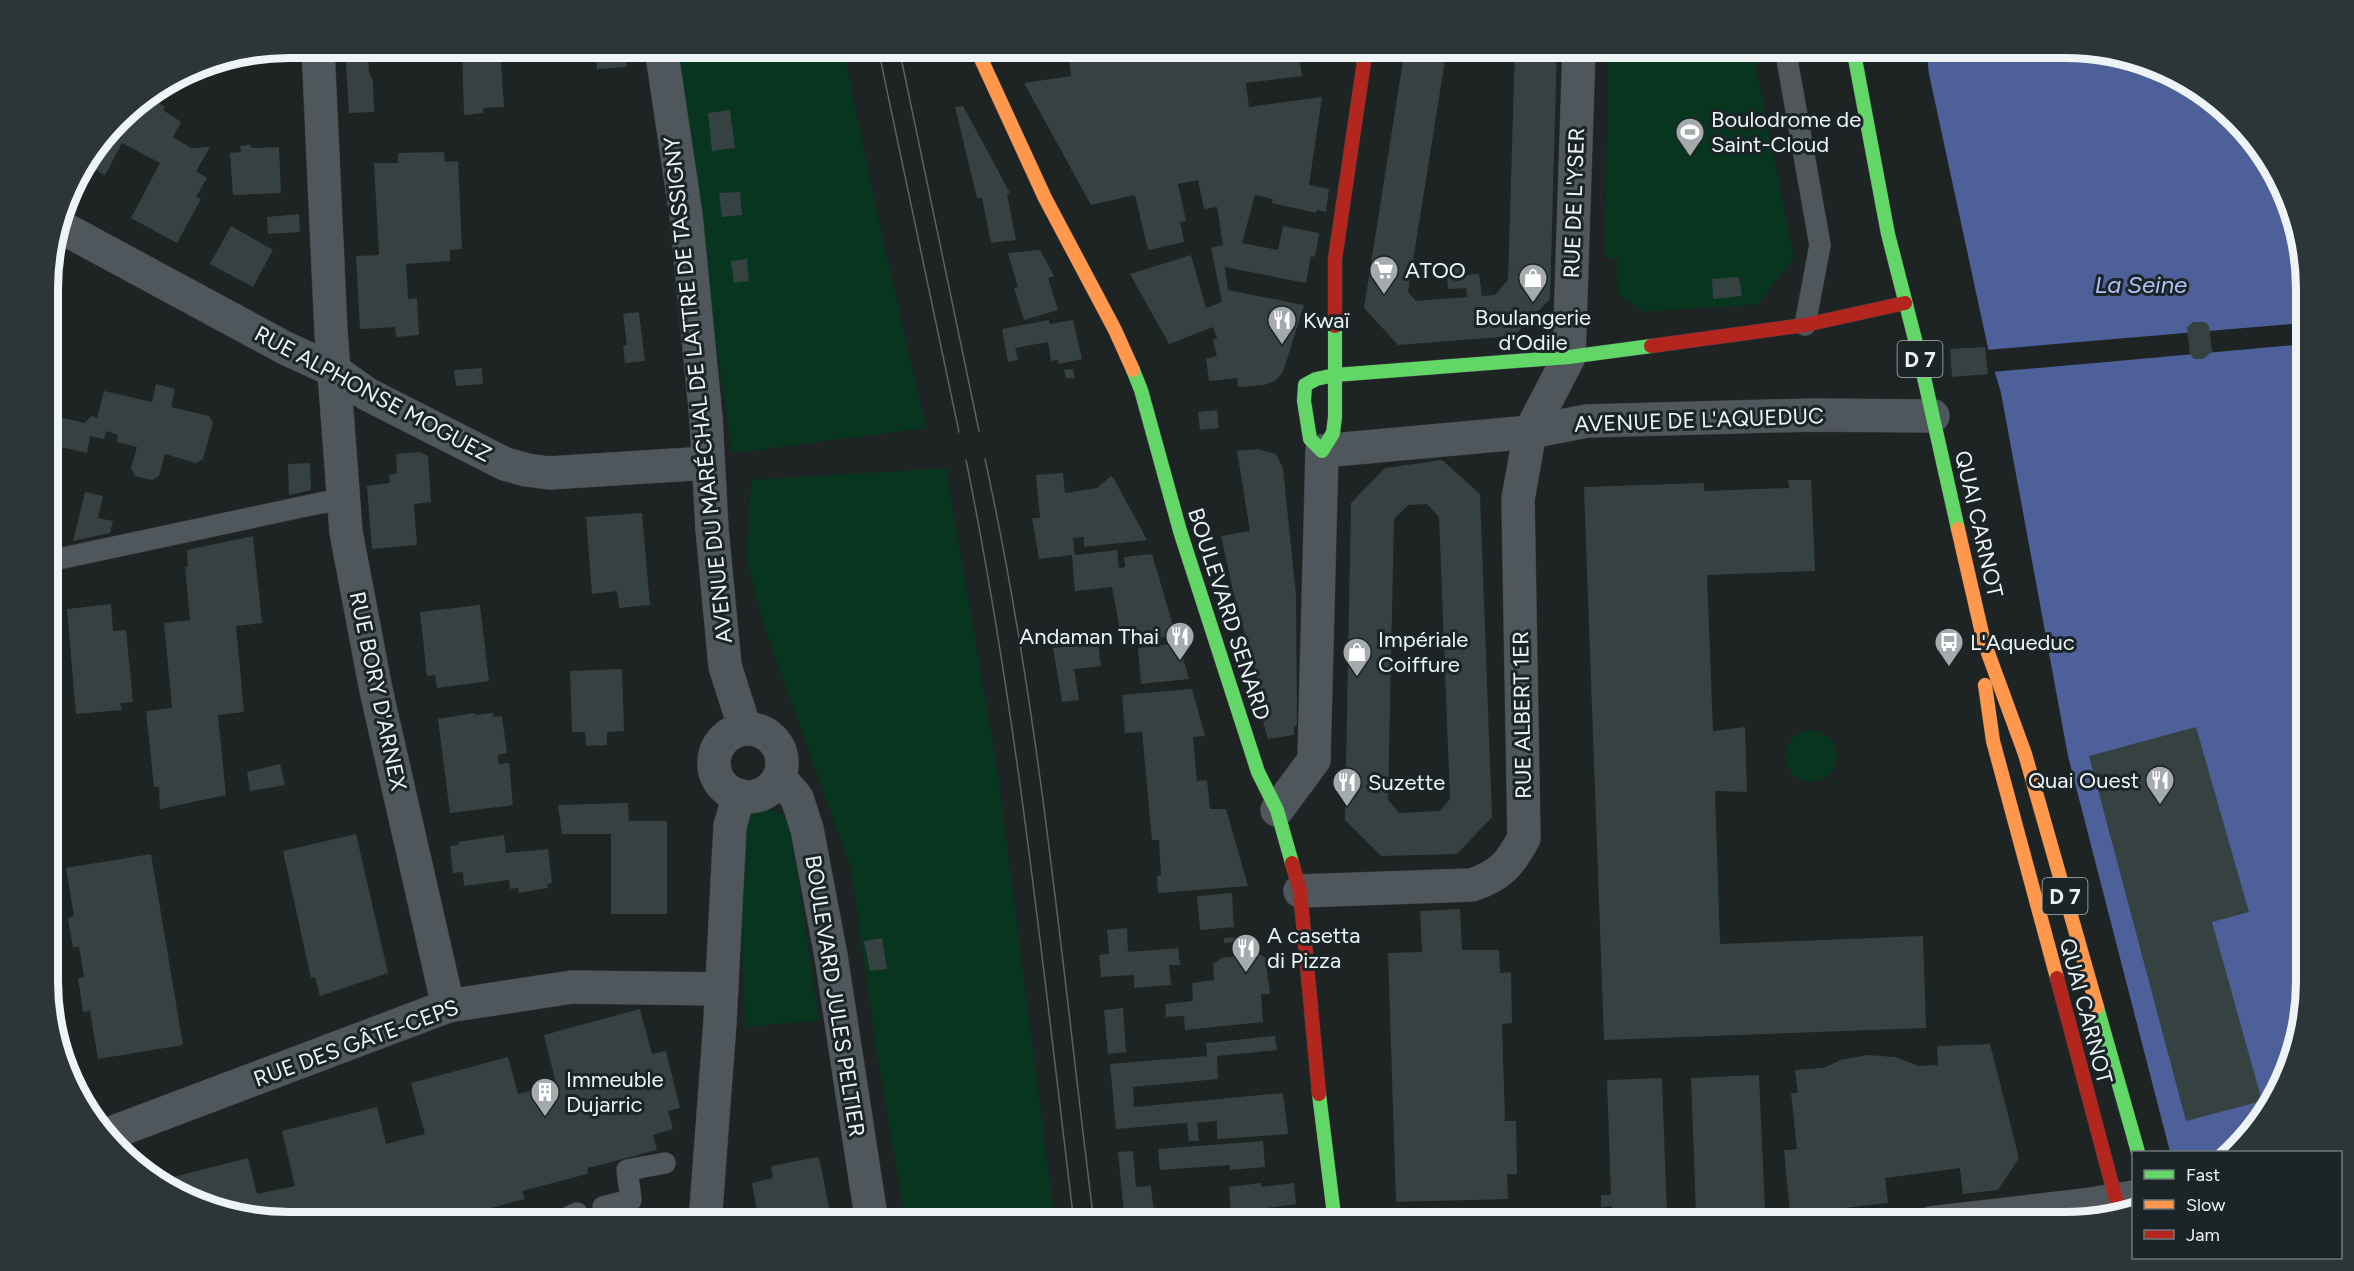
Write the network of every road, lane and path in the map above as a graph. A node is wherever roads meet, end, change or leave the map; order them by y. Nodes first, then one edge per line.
1 (318, 58) edge
2 (662, 58) edge
3 (980, 58) edge
4 (1365, 58) edge
5 (1579, 58) edge
6 (1787, 58) edge
7 (1856, 58) edge
8 (66, 230) edge
9 (1905, 303) junction
10 (1805, 325) junction
11 (1569, 357) junction
12 (335, 371) junction
13 (1335, 375) junction
14 (1933, 416) junction
15 (1530, 432) junction
16 (1322, 451) junction
17 (708, 463) junction
18 (343, 500) junction
19 (58, 559) edge
20 (1984, 642) junction
21 (745, 729) junction
22 (779, 777) junction
23 (739, 795) junction
24 (1277, 810) junction
25 (1300, 891) junction
26 (722, 989) junction
27 (448, 1006) junction
28 (114, 1132) edge
29 (2138, 1151) edge
30 (665, 1163) dead end
31 (2123, 1204) edge
32 (603, 1207) dead end
33 (706, 1212) edge
34 (870, 1212) edge
35 (1334, 1212) edge
36 (2038, 1212) edge

1 - 12 street, RUE BORY D'ARNEX
2 - 17 street, AVENUE DU MARÉCHAL DE LATTRE DE TASSIGNY
3 - 24 street, BOULEVARD SENARD
4 - 13 street
5 - 11 street, RUE DE L'YSER
6 - 10 lane
7 - 9 street, D 7
8 - 12 street, RUE ALPHONSE MOGUEZ
9 - 10 street
9 - 14 street, D 7
10 - 11 street
11 - 13 street
11 - 15 street, RUE ALBERT 1ER
12 - 17 street, RUE ALPHONSE MOGUEZ
12 - 18 street, RUE BORY D'ARNEX
13 - 16 street
13 - 16 street
14 - 15 street, AVENUE DE L'AQUEDUC
14 - 20 street, QUAI CARNOT / D 7
15 - 16 street, AVENUE DE L'AQUEDUC
15 - 25 street, RUE ALBERT 1ER
16 - 24 street
17 - 21 street, AVENUE DU MARÉCHAL DE LATTRE DE TASSIGNY
18 - 19 lane
18 - 27 street, RUE BORY D'ARNEX
20 - 29 street, QUAI CARNOT / D 7
20 - 31 street, QUAI CARNOT / D 7
21 - 22 street
21 - 23 street
22 - 23 street
22 - 34 street, BOULEVARD JULES PELTIER
23 - 26 street
24 - 25 street, BOULEVARD SENARD
25 - 35 street, BOULEVARD SENARD
26 - 27 street, RUE DES GÂTE-CEPS
26 - 33 street
27 - 28 street, RUE DES GÂTE-CEPS
30 - 32 lane
31 - 36 street

